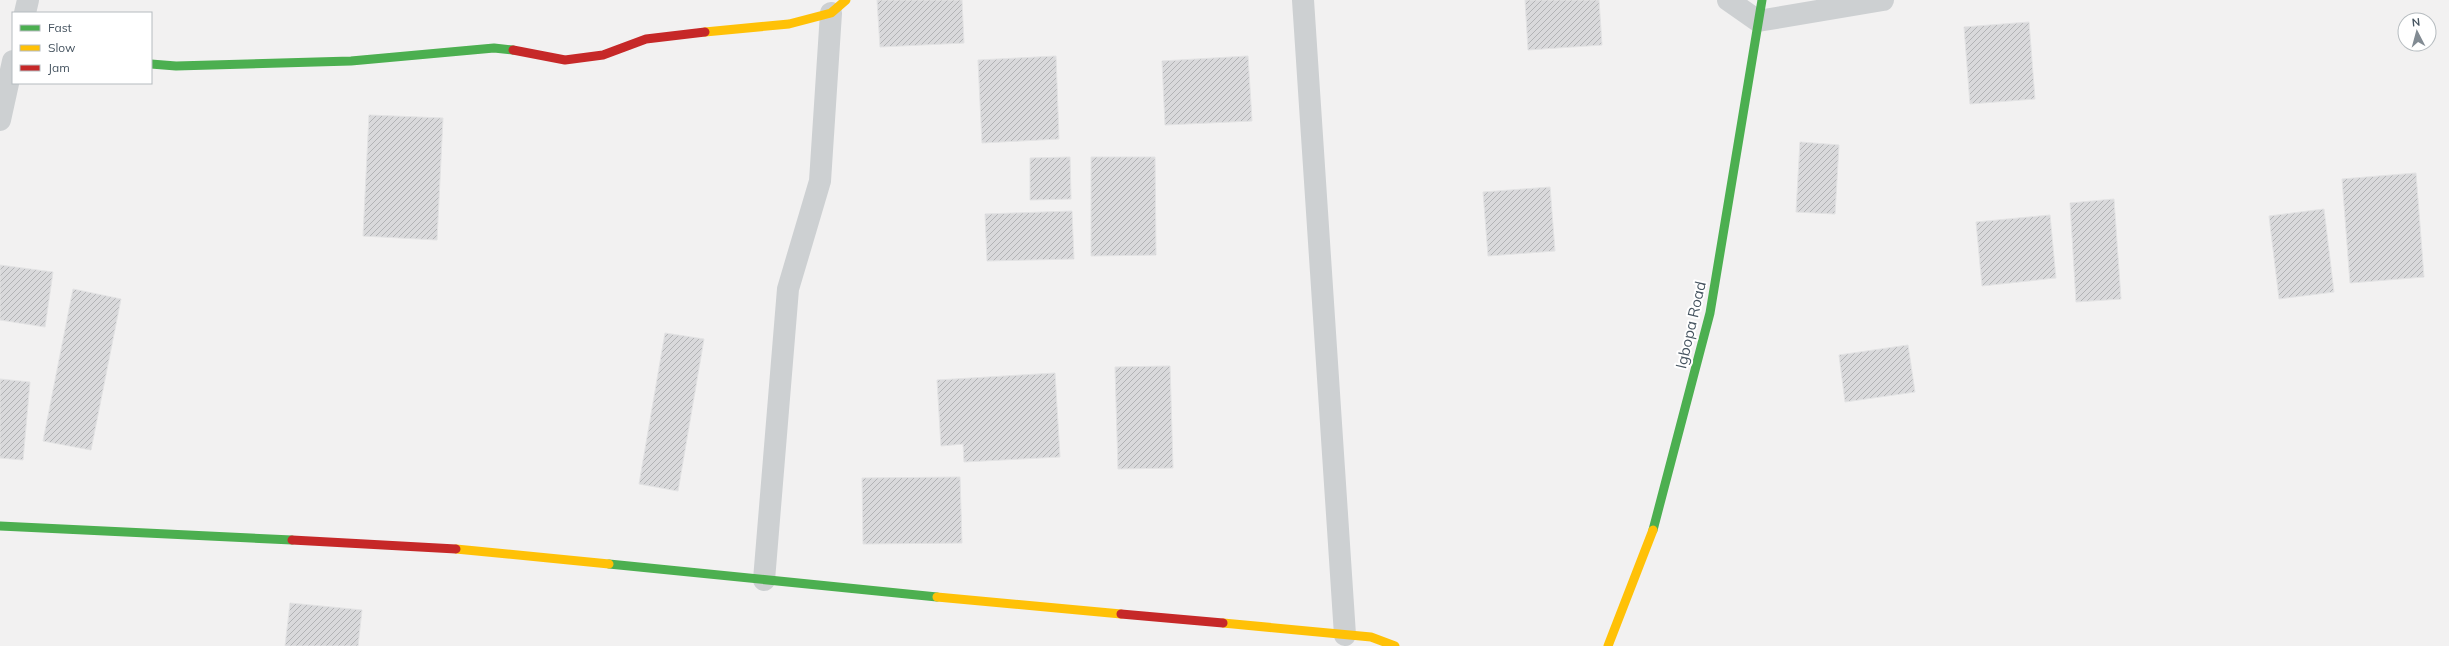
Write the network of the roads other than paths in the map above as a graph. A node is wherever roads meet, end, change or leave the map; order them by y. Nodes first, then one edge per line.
1 (28, 0) edge
2 (1303, 0) edge
3 (1728, 0) edge
4 (1883, 0) edge
5 (839, 6) edge
6 (1760, 10) edge
7 (25, 12) edge
8 (152, 64) edge
9 (12, 66) edge
10 (0, 120) edge
11 (0, 526) edge
12 (764, 580) junction
13 (1346, 635) junction
14 (1395, 646) edge
15 (1608, 646) edge

1 - 7 street
2 - 13 street
3 - 6 street
4 - 6 street
5 - 8 street
5 - 12 street
6 - 15 street, Igbopa Road
9 - 10 street
11 - 12 street
12 - 13 street
13 - 14 street

